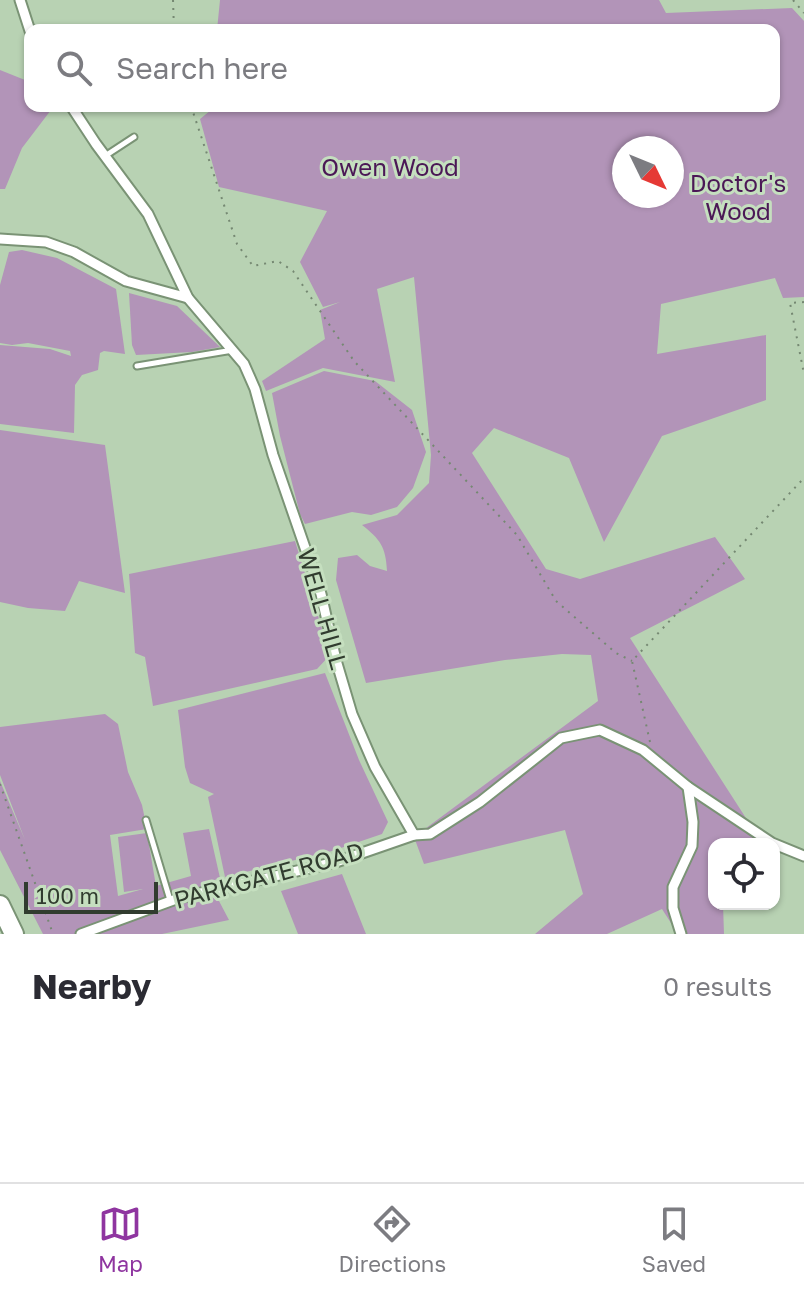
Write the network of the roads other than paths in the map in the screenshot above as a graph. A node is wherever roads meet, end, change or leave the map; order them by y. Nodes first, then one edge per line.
1 (20, 0) edge
2 (28, 24) edge
3 (75, 112) edge
4 (134, 137) dead end
5 (104, 156) junction
6 (0, 239) edge
7 (188, 298) junction
8 (234, 350) junction
9 (137, 366) dead end
10 (688, 787) junction
11 (146, 820) dead end
12 (414, 835) junction
13 (804, 856) edge
14 (170, 901) junction
15 (0, 905) edge
16 (14, 934) edge
17 (81, 934) edge
18 (681, 934) edge

1 - 2 street
3 - 5 street, WELL HILL
4 - 5 lane
5 - 7 street, WELL HILL
6 - 7 street
7 - 8 street, WELL HILL
8 - 9 lane
8 - 12 street, WELL HILL
10 - 12 street
10 - 13 street
10 - 18 street
11 - 14 lane
12 - 14 street, PARKGATE ROAD
14 - 17 street, PARKGATE ROAD
15 - 16 highway

